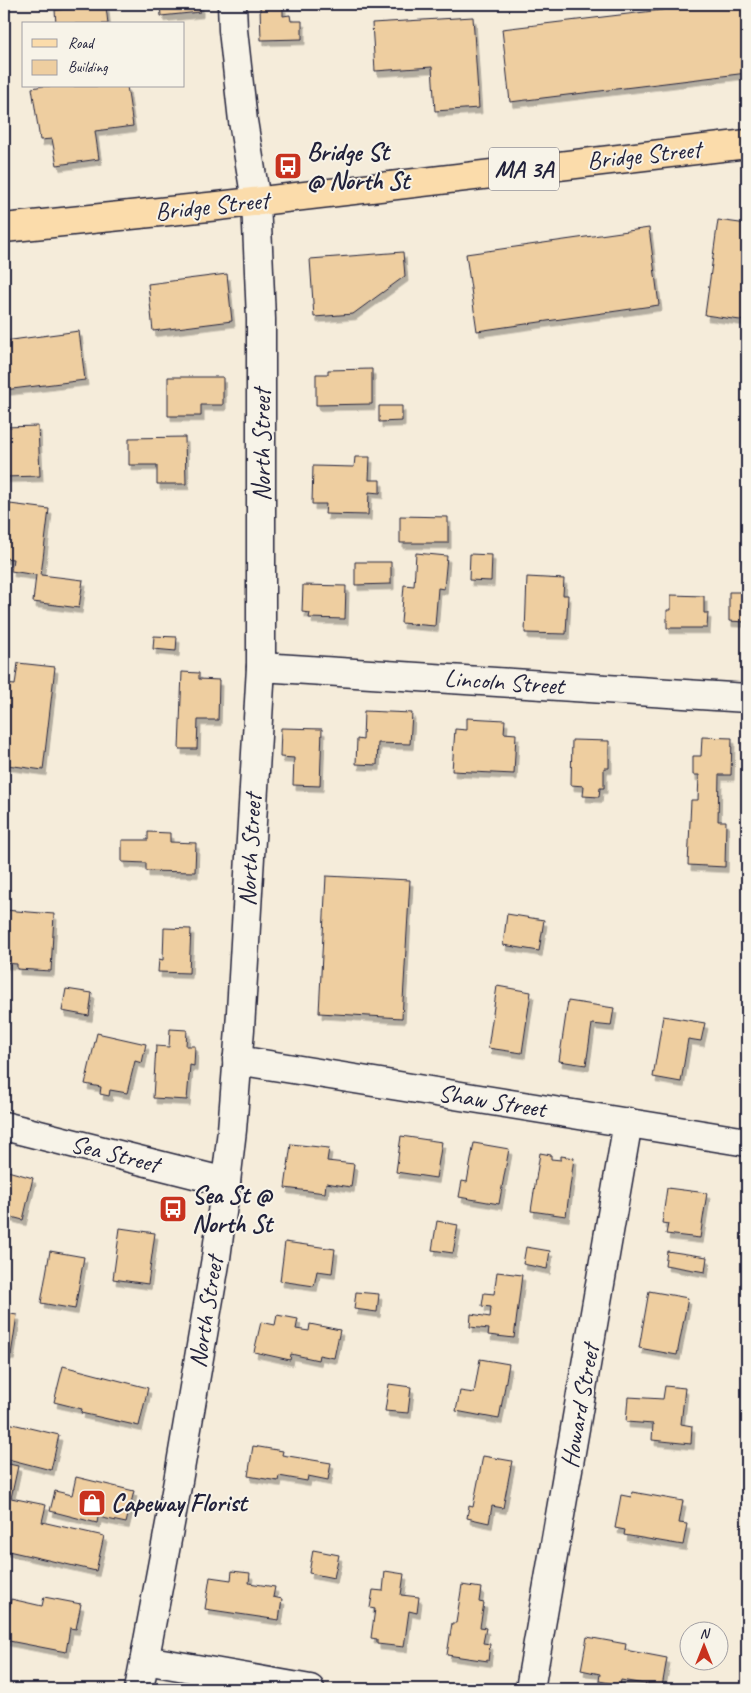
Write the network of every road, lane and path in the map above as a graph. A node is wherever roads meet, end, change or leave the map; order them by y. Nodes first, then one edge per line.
1 (232, 4) edge
2 (747, 144) edge
3 (256, 201) junction
4 (4, 228) edge
5 (261, 667) junction
6 (747, 698) edge
7 (238, 1060) junction
8 (628, 1122) junction
9 (4, 1126) edge
10 (747, 1142) edge
11 (226, 1182) junction
12 (145, 1660) junction
13 (139, 1689) edge
14 (310, 1689) edge
15 (530, 1689) edge

1 - 3 street, North Street
2 - 3 main road, Bridge Street / MA 3A
3 - 4 main road, Bridge Street / MA 3A
3 - 5 street, North Street
5 - 6 street, Lincoln Street
5 - 7 street, North Street
7 - 8 street, Shaw Street
7 - 11 street, North Street
8 - 10 street, Shaw Street
8 - 15 street, Howard Street
9 - 11 street, Sea Street
11 - 12 street, North Street
12 - 13 street, North Street
12 - 14 street

